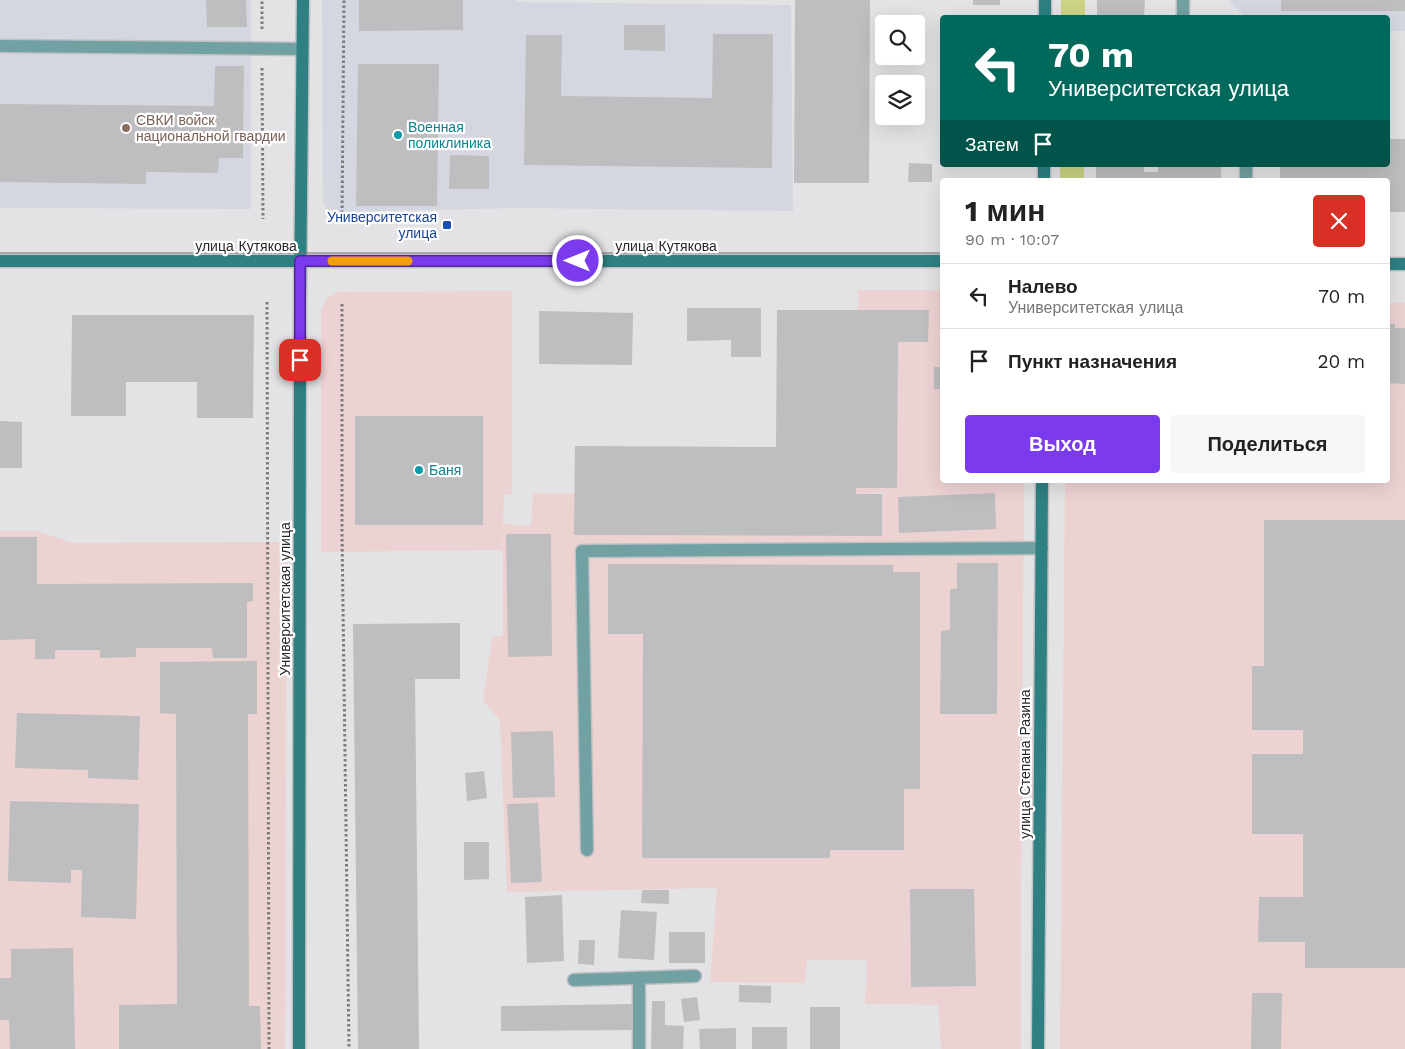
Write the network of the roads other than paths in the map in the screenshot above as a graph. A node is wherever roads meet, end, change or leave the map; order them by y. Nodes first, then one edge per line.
1 (303, 0) edge
2 (1045, 0) edge
3 (1183, 0) edge
4 (1045, 15) edge
5 (1183, 15) edge
6 (0, 46) edge
7 (302, 48) junction
8 (0, 261) edge
9 (300, 261) junction
10 (940, 261) edge
11 (1390, 264) edge
12 (1405, 264) edge
13 (1042, 483) edge
14 (1042, 548) junction
15 (587, 850) dead end
16 (696, 976) dead end
17 (639, 978) junction
18 (574, 980) dead end
19 (299, 1049) edge
20 (638, 1049) edge
21 (1038, 1049) edge

1 - 7 street, Университетская улица
2 - 4 street
3 - 5 street
6 - 7 street
7 - 9 street, Университетская улица
8 - 9 street, улица Кутякова
9 - 10 street, улица Кутякова
9 - 19 street, Университетская улица
11 - 12 street
13 - 14 street, улица Степана Разина
14 - 15 street
14 - 21 street, улица Степана Разина
16 - 17 street
17 - 18 street
17 - 20 street

